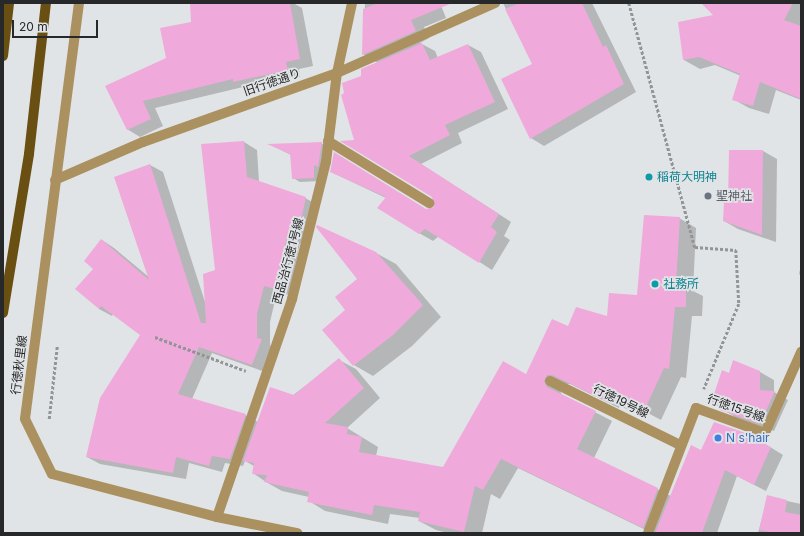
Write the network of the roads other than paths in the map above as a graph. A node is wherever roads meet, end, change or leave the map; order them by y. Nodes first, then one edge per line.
1 (9, 3) edge
2 (46, 3) edge
3 (79, 3) edge
4 (352, 3) edge
5 (495, 3) edge
6 (3, 56) edge
7 (337, 73) junction
8 (328, 141) junction
9 (55, 180) junction
10 (429, 203) dead end
11 (3, 313) edge
12 (801, 352) edge
13 (550, 381) dead end
14 (680, 445) junction
15 (217, 517) junction
16 (297, 533) edge
17 (648, 533) edge

1 - 6 main road
2 - 11 main road
3 - 9 street, 行徳秋里線
4 - 7 street, 西品治行徳1号線
5 - 7 street, 旧行徳通り
7 - 8 street, 西品治行徳1号線
7 - 9 street, 旧行徳通り
8 - 10 street
8 - 15 street, 西品治行徳1号線
9 - 15 street, 行徳秋里線
12 - 14 street, 行徳15号線
13 - 14 street, 行徳19号線
14 - 17 street, 行徳15号線
15 - 16 street, 行徳秋里線

